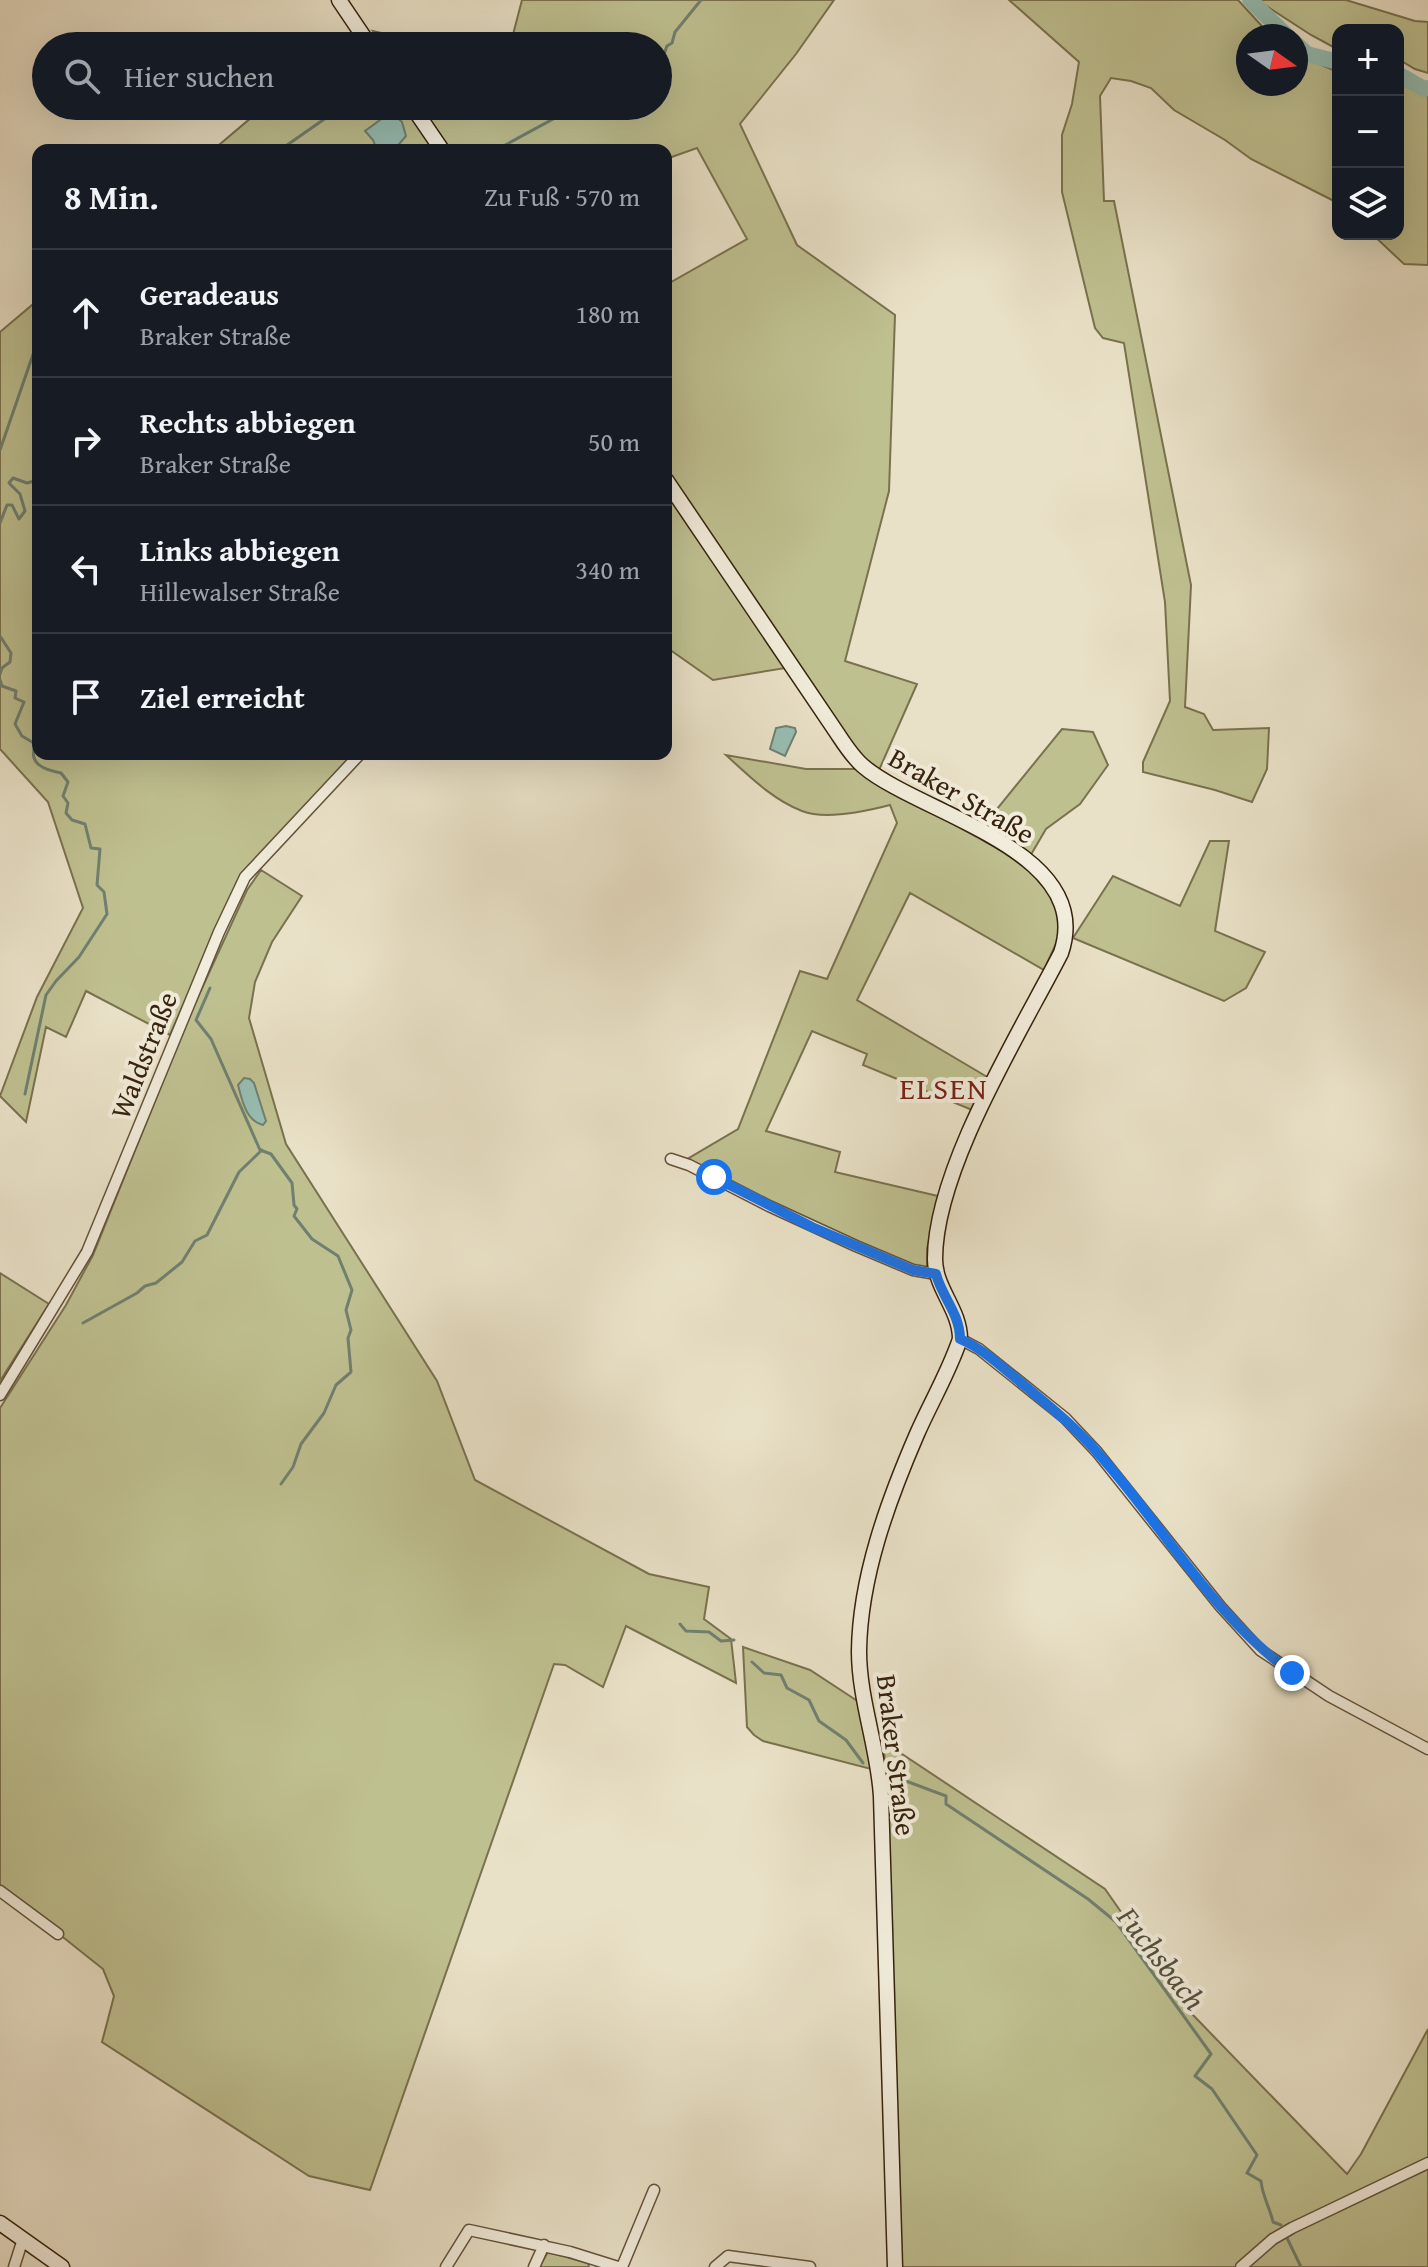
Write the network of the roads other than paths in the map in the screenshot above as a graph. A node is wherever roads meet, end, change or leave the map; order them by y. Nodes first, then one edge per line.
1 (339, 0) edge
2 (361, 32) edge
3 (422, 120) edge
4 (438, 144) edge
5 (672, 489) edge
6 (354, 760) edge
7 (671, 1159) dead end
8 (936, 1274) junction
9 (960, 1339) junction
10 (0, 1395) edge
11 (1428, 1749) edge
12 (0, 1891) edge
13 (58, 1934) dead end
14 (1428, 2163) edge
15 (654, 2190) dead end
16 (0, 2223) edge
17 (23, 2239) junction
18 (544, 2245) junction
19 (596, 2263) edge
20 (14, 2267) edge
21 (62, 2267) edge
22 (446, 2267) edge
23 (534, 2267) edge
24 (620, 2267) edge
25 (715, 2267) edge
26 (810, 2267) edge
27 (895, 2267) edge
28 (1241, 2267) edge

1 - 2 main road
3 - 4 main road
5 - 8 main road, Braker Straße
6 - 10 street, Waldstraße
7 - 8 street
8 - 9 main road, Braker Straße
9 - 11 street
9 - 27 main road, Braker Straße
12 - 13 street
14 - 28 street
15 - 24 street
16 - 17 main road
17 - 20 street
17 - 21 main road
18 - 19 street
18 - 22 street
18 - 23 street
19 - 24 street
25 - 26 street

